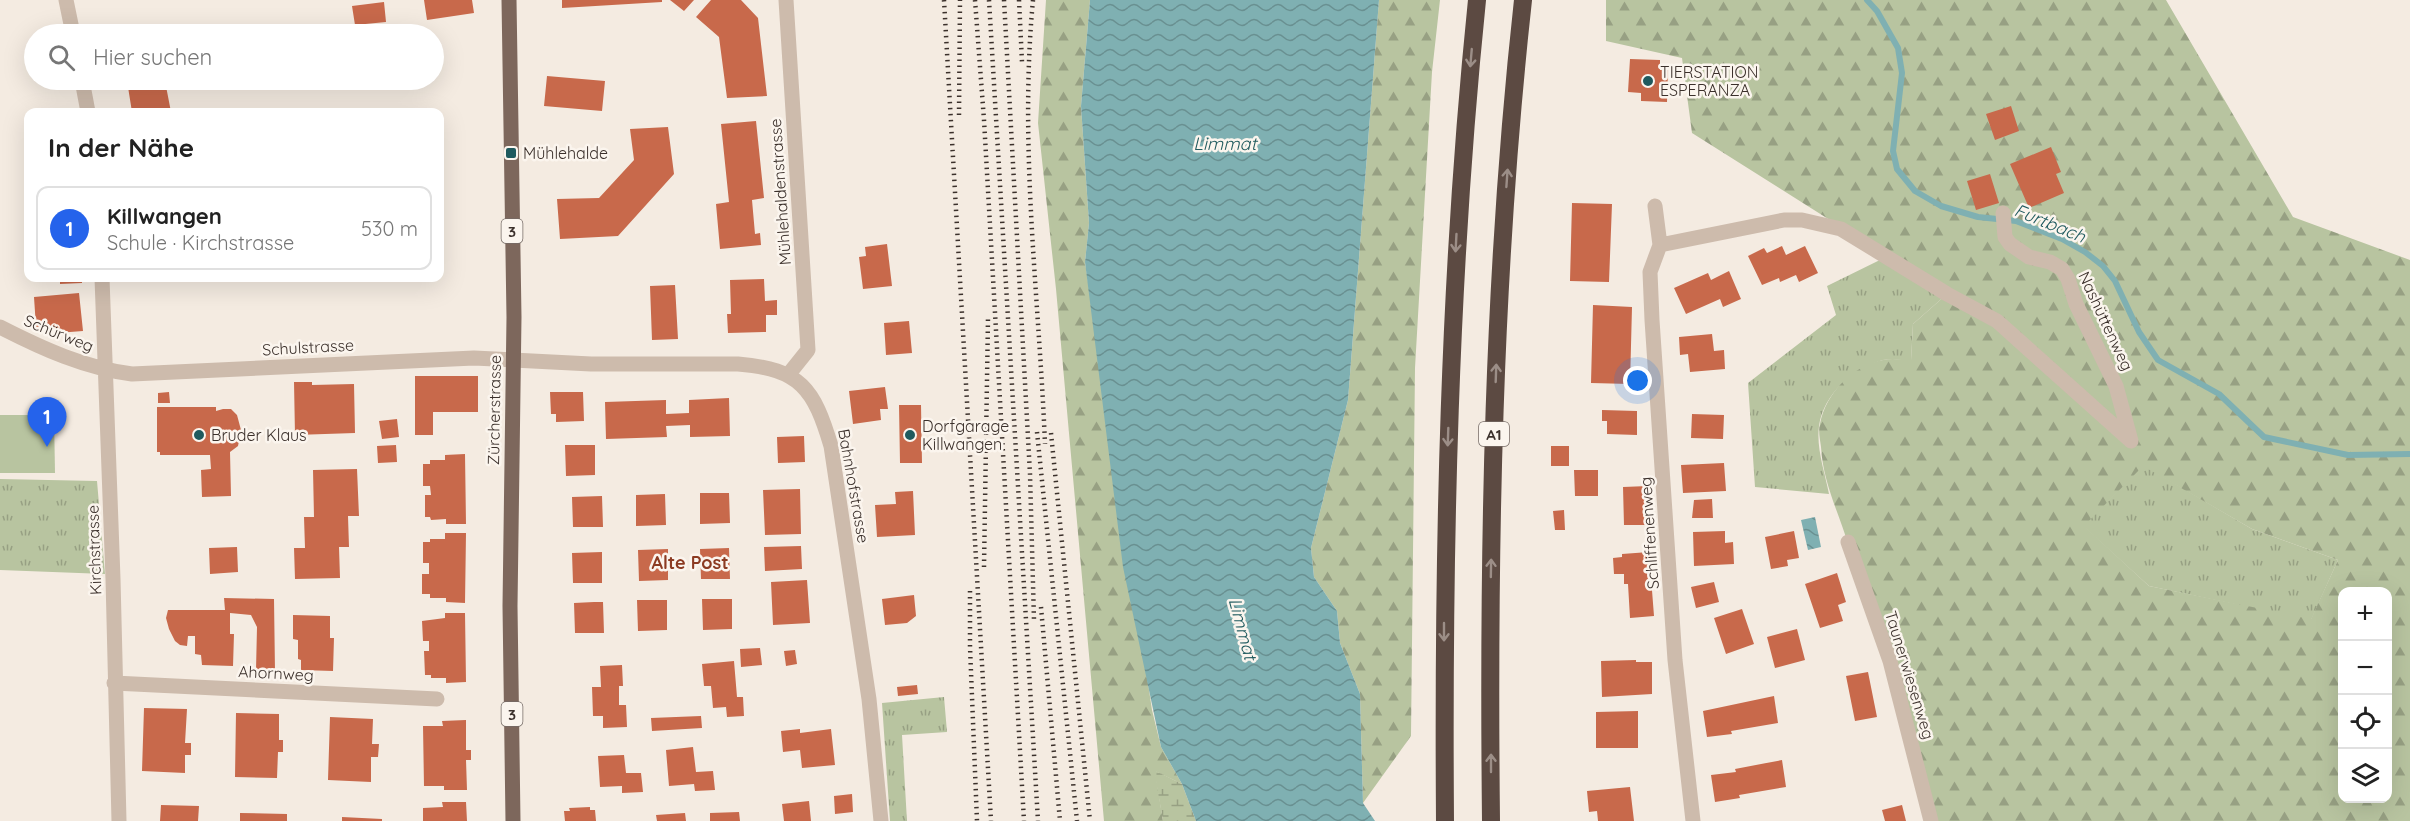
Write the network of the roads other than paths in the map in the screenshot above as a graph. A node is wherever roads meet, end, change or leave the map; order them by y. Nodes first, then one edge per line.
1 (66, 0) edge
2 (509, 0) edge
3 (786, 0) edge
4 (1477, 0) edge
5 (1523, 0) edge
6 (71, 24) edge
7 (84, 90) edge
8 (87, 108) edge
9 (1655, 206) dead end
10 (2003, 221) dead end
11 (1660, 244) junction
12 (102, 282) edge
13 (0, 327) edge
14 (513, 359) junction
15 (105, 371) junction
16 (788, 375) junction
17 (1848, 542) dead end
18 (114, 683) junction
19 (437, 699) dead end
20 (119, 821) edge
21 (513, 821) edge
22 (881, 821) edge
23 (1445, 821) edge
24 (1491, 821) edge
25 (1693, 821) edge
26 (1931, 821) edge

1 - 6 street
2 - 14 main road, Zürcherstrasse / 3
3 - 16 street, Mühlehaldenstrasse
4 -> 23 highway
24 -> 5 highway, A1
7 - 8 street
9 - 11 street, Schliffenenweg
10 - 11 street, Nashüttenweg
11 - 25 street, Schliffenenweg
12 - 15 street, Kirchstrasse
13 - 15 street, Schürweg
14 - 15 street, Schulstrasse
14 - 16 street, Bahnhofstrasse
14 - 21 main road, Zürcherstrasse / 3
15 - 18 street, Kirchstrasse
16 - 22 street, Bahnhofstrasse
17 - 26 street, Taunerwiesenweg
18 - 19 street, Ahornweg
18 - 20 street, Kirchstrasse

